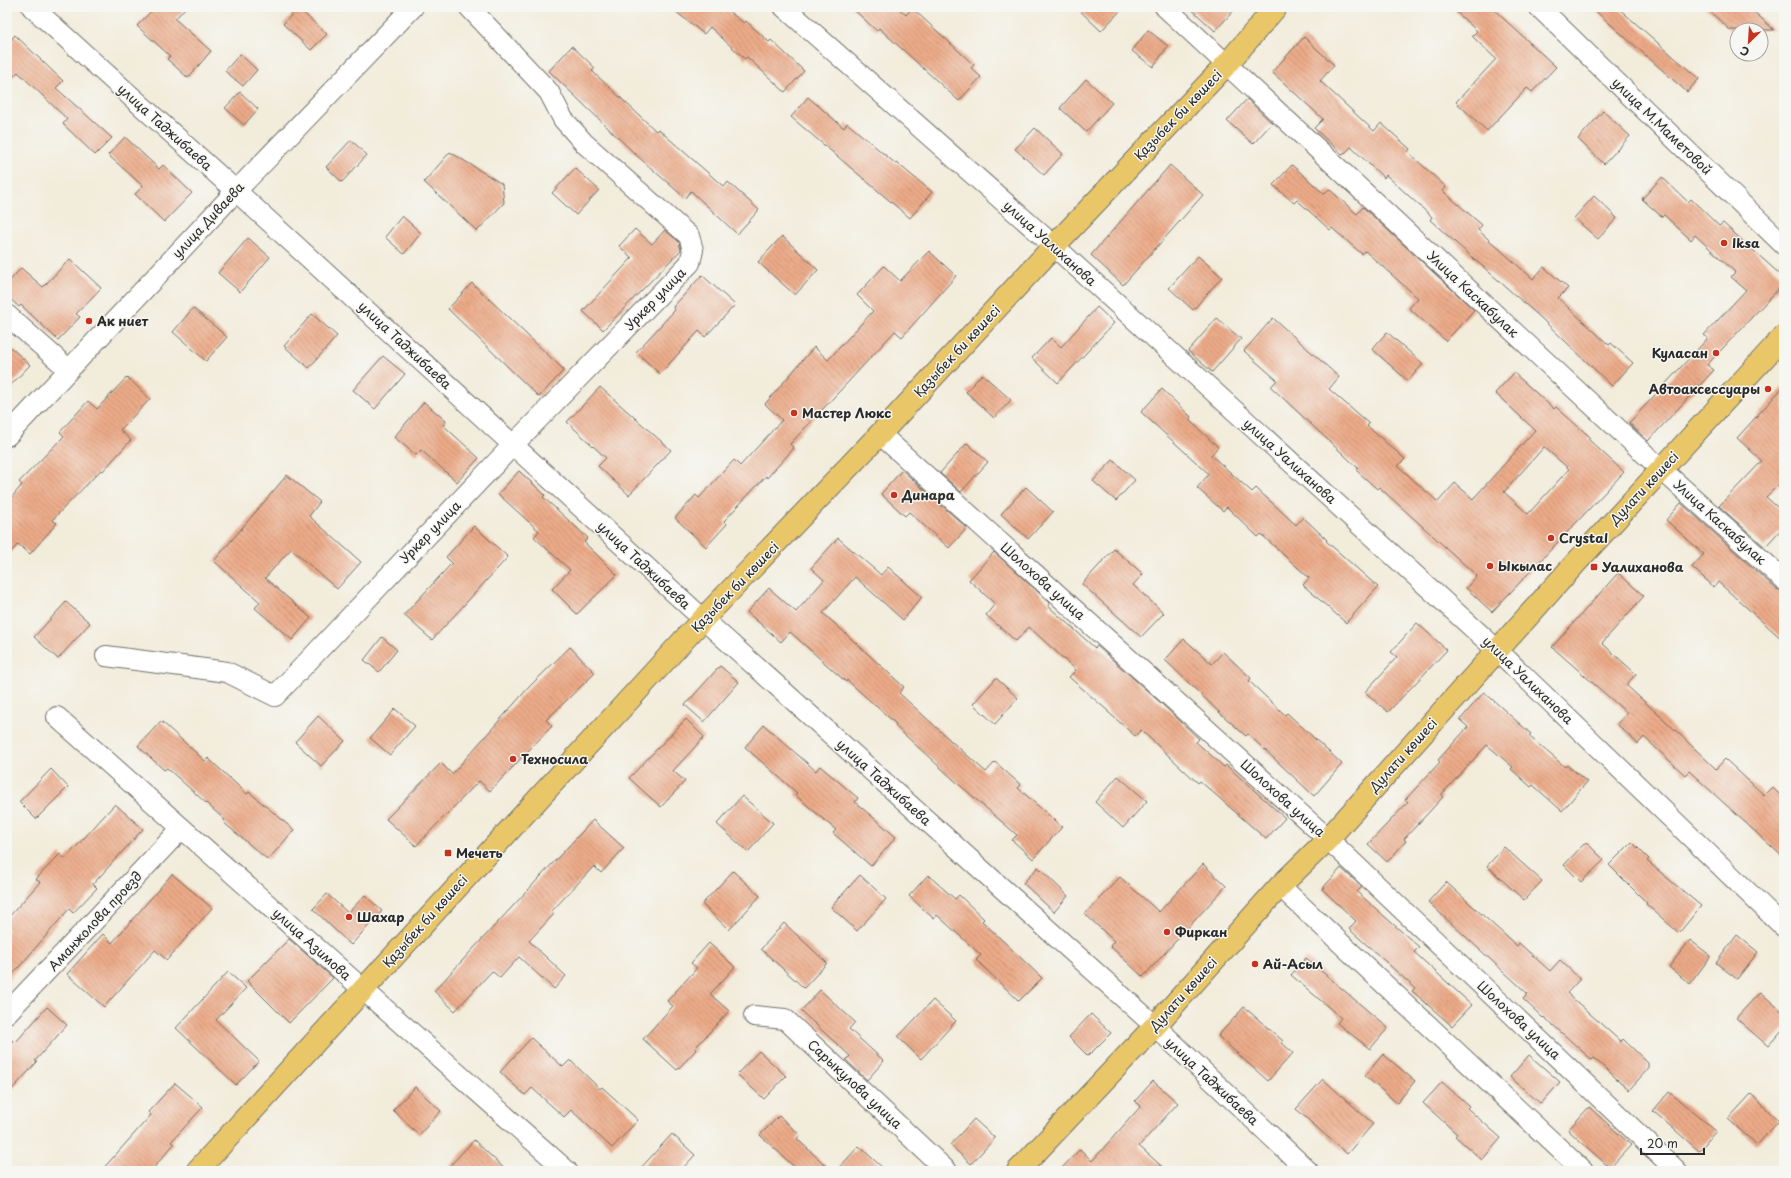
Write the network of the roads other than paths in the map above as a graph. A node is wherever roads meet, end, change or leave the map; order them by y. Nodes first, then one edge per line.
1 (32, 7) edge
2 (469, 7) edge
3 (784, 7) edge
4 (1164, 7) edge
5 (1276, 7) edge
6 (1539, 7) edge
7 (411, 8) edge
8 (1227, 64) junction
9 (236, 191) junction
10 (1784, 245) edge
11 (1054, 246) junction
12 (7, 315) edge
13 (1784, 336) edge
14 (68, 370) junction
15 (880, 434) junction
16 (7, 436) edge
17 (513, 445) junction
18 (1661, 469) junction
19 (1784, 580) edge
20 (703, 619) junction
21 (1497, 650) junction
22 (106, 656) dead end
23 (57, 717) dead end
24 (182, 828) junction
25 (1328, 839) junction
26 (1280, 886) junction
27 (1784, 927) edge
28 (363, 989) junction
29 (8, 1010) edge
30 (754, 1016) dead end
31 (1154, 1026) junction
32 (197, 1171) edge
33 (567, 1171) edge
34 (947, 1171) edge
35 (1018, 1171) edge
36 (1308, 1171) edge
37 (1583, 1171) edge
38 (1677, 1171) edge

1 - 9 street, улица Таджибаева
2 - 17 street, Уркер улица
3 - 11 street, улица Уалиханова
4 - 8 street, Улица Каскабулак
5 - 8 main road, Қазыбек би көшесі
6 - 10 street, улица М.Маметовой
7 - 9 street, улица Диваева
8 - 11 main road, Қазыбек би көшесі
8 - 18 street, Улица Каскабулак
9 - 14 street, улица Диваева
9 - 17 street, улица Таджибаева
11 - 15 main road, Қазыбек би көшесі
11 - 21 street, улица Уалиханова
12 - 14 street
13 - 18 main road, Дулати көшесі
14 - 16 street, улица Диваева
15 - 20 main road, Қазыбек би көшесі
15 - 25 street, Шолохова улица
17 - 20 street, улица Таджибаева
17 - 22 street, Уркер улица
18 - 19 street, Улица Каскабулак
18 - 21 main road, Дулати көшесі
20 - 28 main road, Қазыбек би көшесі
20 - 31 street, улица Таджибаева
21 - 25 main road, Дулати көшесі
21 - 27 street, улица Уалиханова
23 - 24 street, улица Азимова
24 - 28 street, улица Азимова
24 - 29 street, Аманжолова проезд
25 - 26 main road, Дулати көшесі
25 - 38 street, Шолохова улица
26 - 31 main road, Дулати көшесі
26 - 37 street
28 - 32 main road, Қазыбек би көшесі
28 - 33 street, улица Азимова
30 - 34 street, Сарыкулова улица
31 - 35 main road, Дулати көшесі
31 - 36 street, улица Таджибаева

